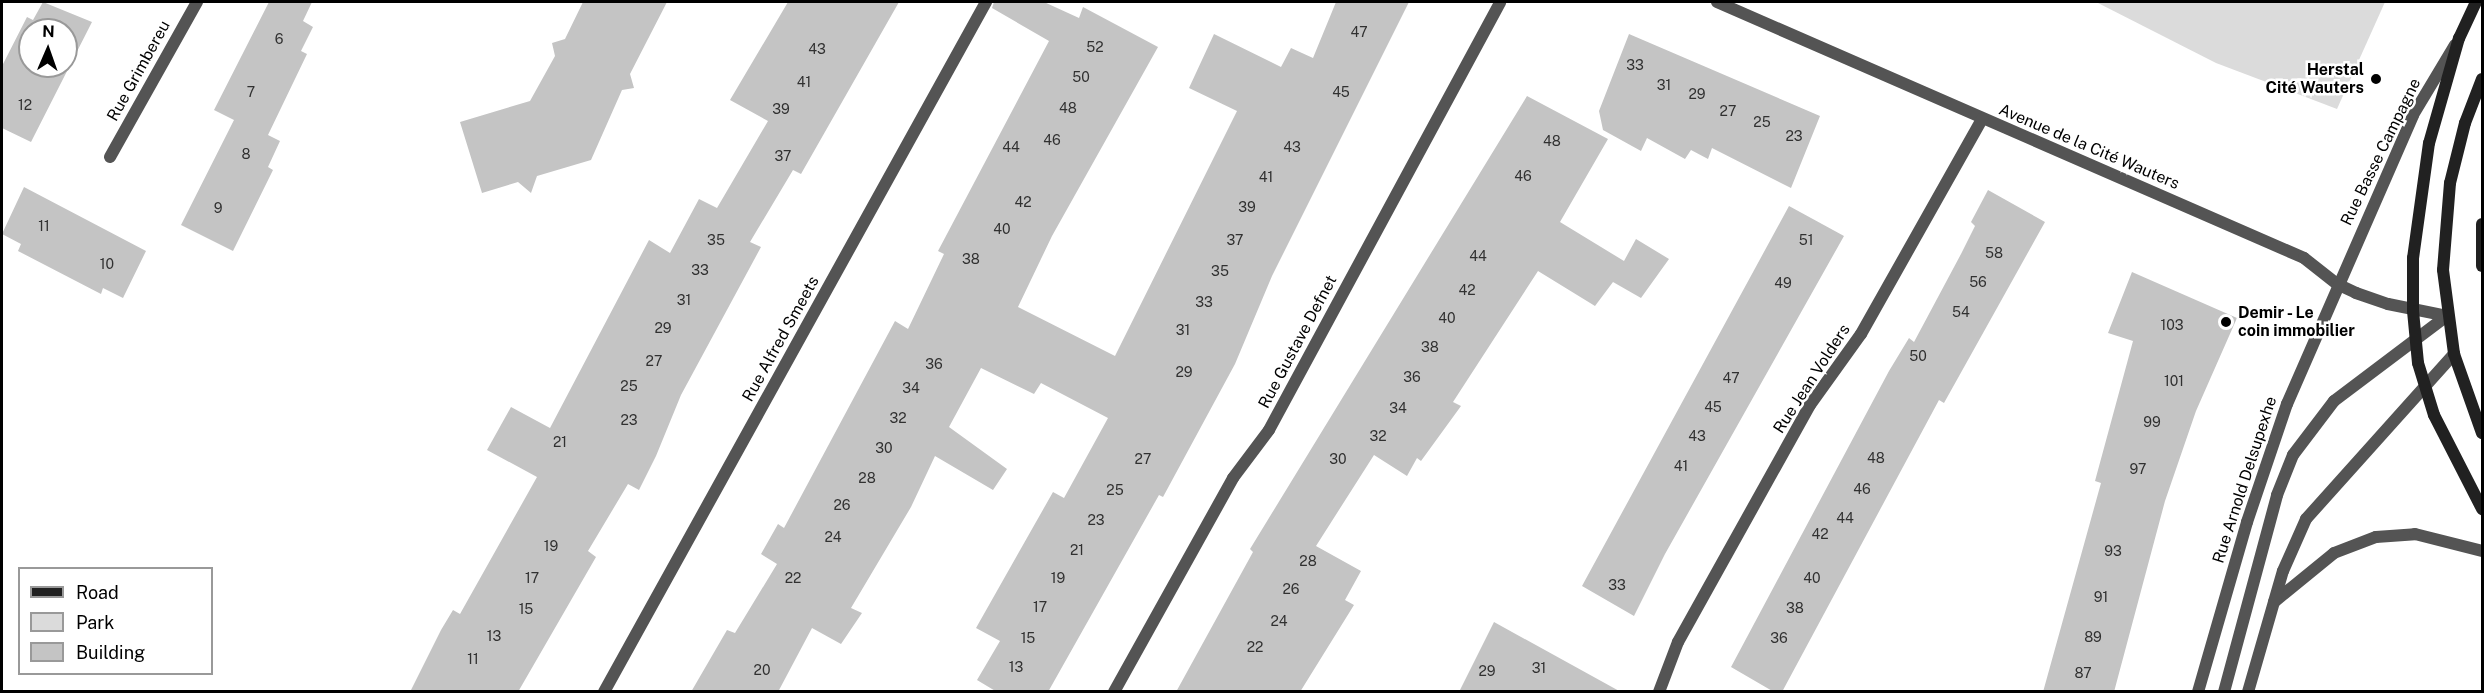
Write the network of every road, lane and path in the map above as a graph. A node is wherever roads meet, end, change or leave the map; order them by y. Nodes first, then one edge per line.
1 (197, 2) edge
2 (986, 2) edge
3 (1500, 2) edge
4 (1717, 2) edge
5 (2476, 2) edge
6 (2459, 38) junction
7 (2482, 79) edge
8 (1982, 118) junction
9 (110, 157) dead end
10 (2482, 224) edge
11 (2482, 266) edge
12 (2337, 284) junction
13 (2413, 311) junction
14 (2447, 316) junction
15 (2415, 338) junction
16 (2454, 354) junction
17 (2425, 387) junction
18 (2482, 432) edge
19 (2482, 509) edge
20 (2482, 551) edge
21 (2273, 603) junction
22 (604, 692) edge
23 (1114, 692) edge
24 (1659, 692) edge
25 (2198, 692) edge
26 (2224, 692) edge
27 (2248, 692) edge

1 - 9 street, Rue Grimbereu
2 - 22 street, Rue Alfred Smeets
3 - 23 street, Rue Gustave Defnet
4 - 8 street, Avenue de la Cité Wauters
5 - 6 main road, Rue Basse Campagne
6 - 12 street, Rue Basse Campagne
6 - 13 main road, Rue Basse Campagne
7 - 14 main road
8 - 12 street, Avenue de la Cité Wauters
8 - 24 street, Rue Jean Volders
10 - 11 main road
12 - 13 street, Avenue de la Cité Wauters
12 - 25 street, Rue Arnold Delsupexhe
13 - 14 street, Avenue de la Cité Wauters
13 - 15 main road, Rue Basse Campagne
14 - 15 street
14 - 16 main road
15 - 17 main road, Rue Basse Campagne
15 - 26 street
16 - 17 street
16 - 18 main road
17 - 19 main road, Rue Basse Campagne
17 - 21 street
20 - 21 street
21 - 27 street

